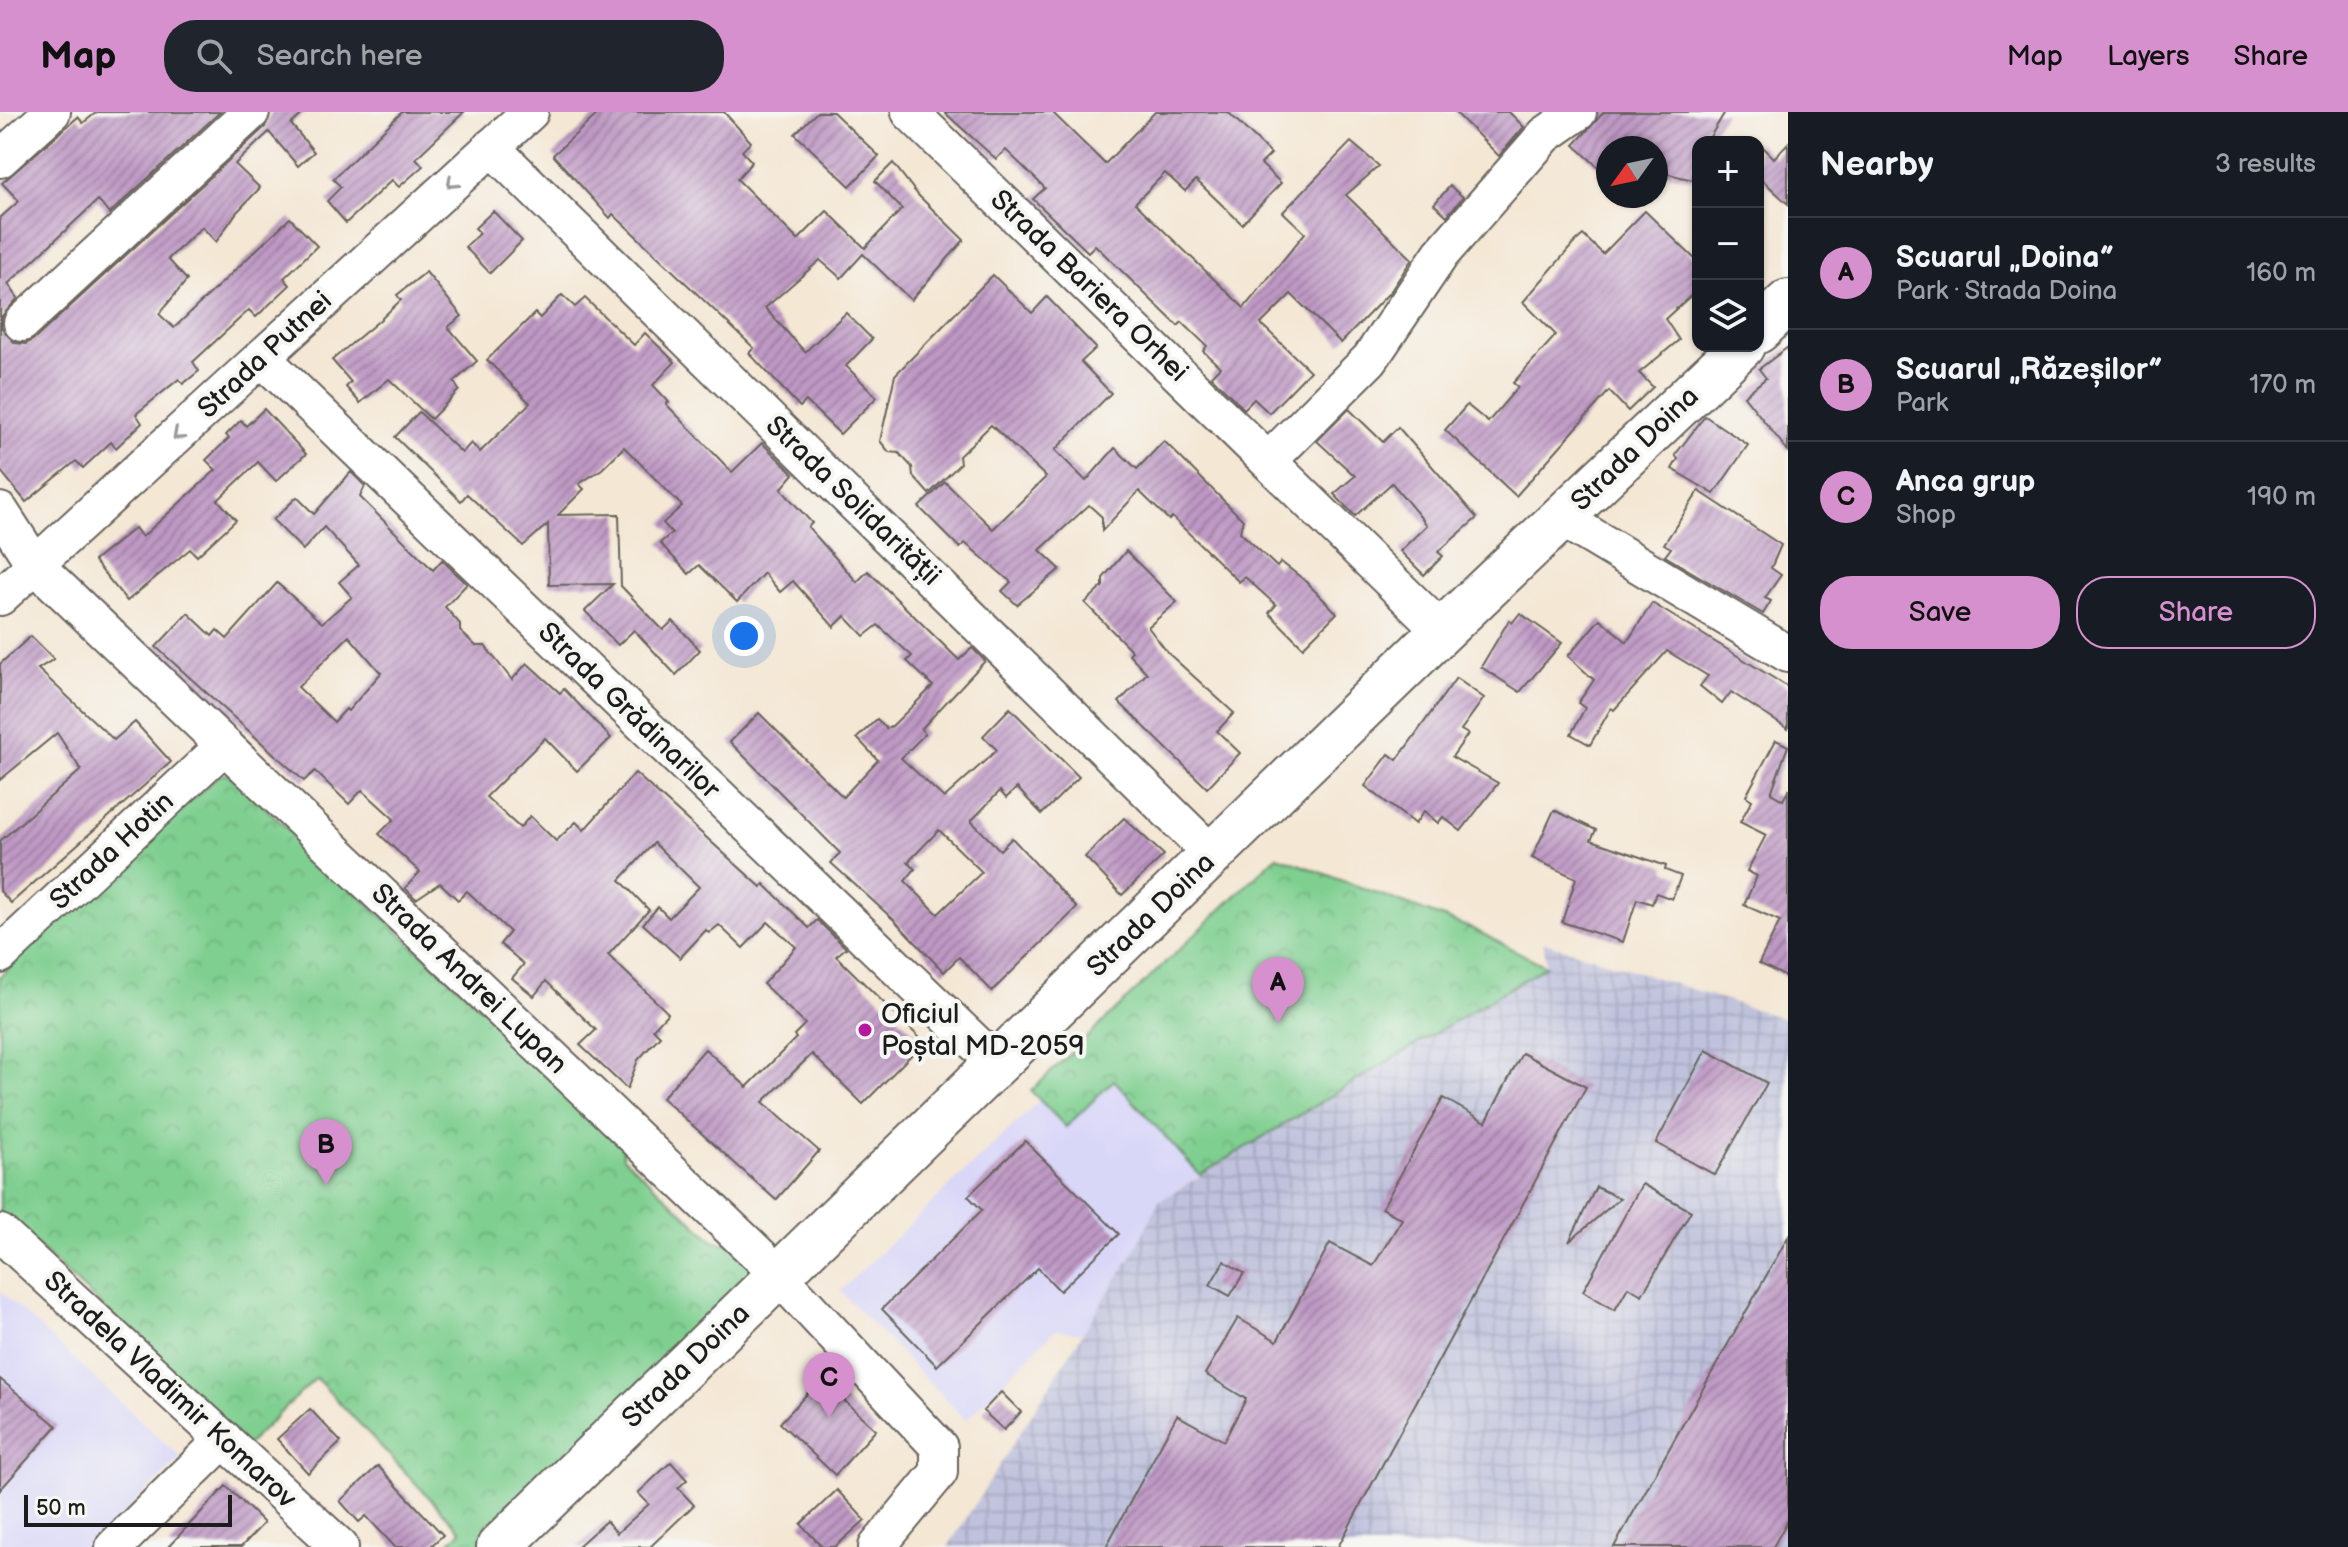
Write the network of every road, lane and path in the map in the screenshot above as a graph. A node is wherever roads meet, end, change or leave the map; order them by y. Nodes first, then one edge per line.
1 (52, 112) edge
2 (251, 112) edge
3 (530, 112) edge
4 (910, 112) edge
5 (1578, 112) edge
6 (491, 147) junction
7 (0, 159) edge
8 (1788, 302) edge
9 (22, 323) dead end
10 (1764, 325) edge
11 (1736, 352) edge
12 (262, 358) junction
13 (1269, 460) junction
14 (0, 511) edge
15 (1563, 519) junction
16 (35, 565) junction
17 (0, 597) edge
18 (1442, 631) junction
19 (1788, 654) edge
20 (224, 746) junction
21 (1214, 856) junction
22 (0, 955) edge
23 (996, 1063) junction
24 (0, 1233) edge
25 (778, 1276) junction
26 (224, 1439) junction
27 (920, 1499) junction
28 (114, 1547) edge
29 (340, 1547) edge
30 (499, 1547) edge
31 (877, 1547) edge
32 (910, 1547) edge

1 - 7 street
2 - 9 street
3 - 6 street, Strada Putnei
4 - 13 street, Strada Bariera Orhei
5 - 13 street
6 -> 12 street, Strada Putnei
6 - 21 street, Strada Solidarității
8 - 10 main road
11 - 15 main road, Strada Doina
12 -> 16 street, Strada Putnei
12 - 23 street, Strada Grădinarilor
13 - 18 street, Strada Bariera Orhei
14 - 16 street, Strada Andrei Lupan
15 - 18 main road, Strada Doina
15 - 19 street, Strada Doina
16 - 17 street, Strada Putnei
16 - 20 street, Strada Andrei Lupan
18 - 21 main road, Strada Doina
20 - 22 street, Strada Hotin
20 - 25 street, Strada Andrei Lupan
21 - 23 main road, Strada Doina
23 - 25 main road, Strada Doina
24 - 26 street, Stradela Vladimir Komarov
25 - 27 street, Strada Andrei Lupan
25 - 30 main road, Strada Doina
26 - 28 street
26 - 29 street, Stradela Vladimir Komarov
27 - 31 street
27 - 32 street

